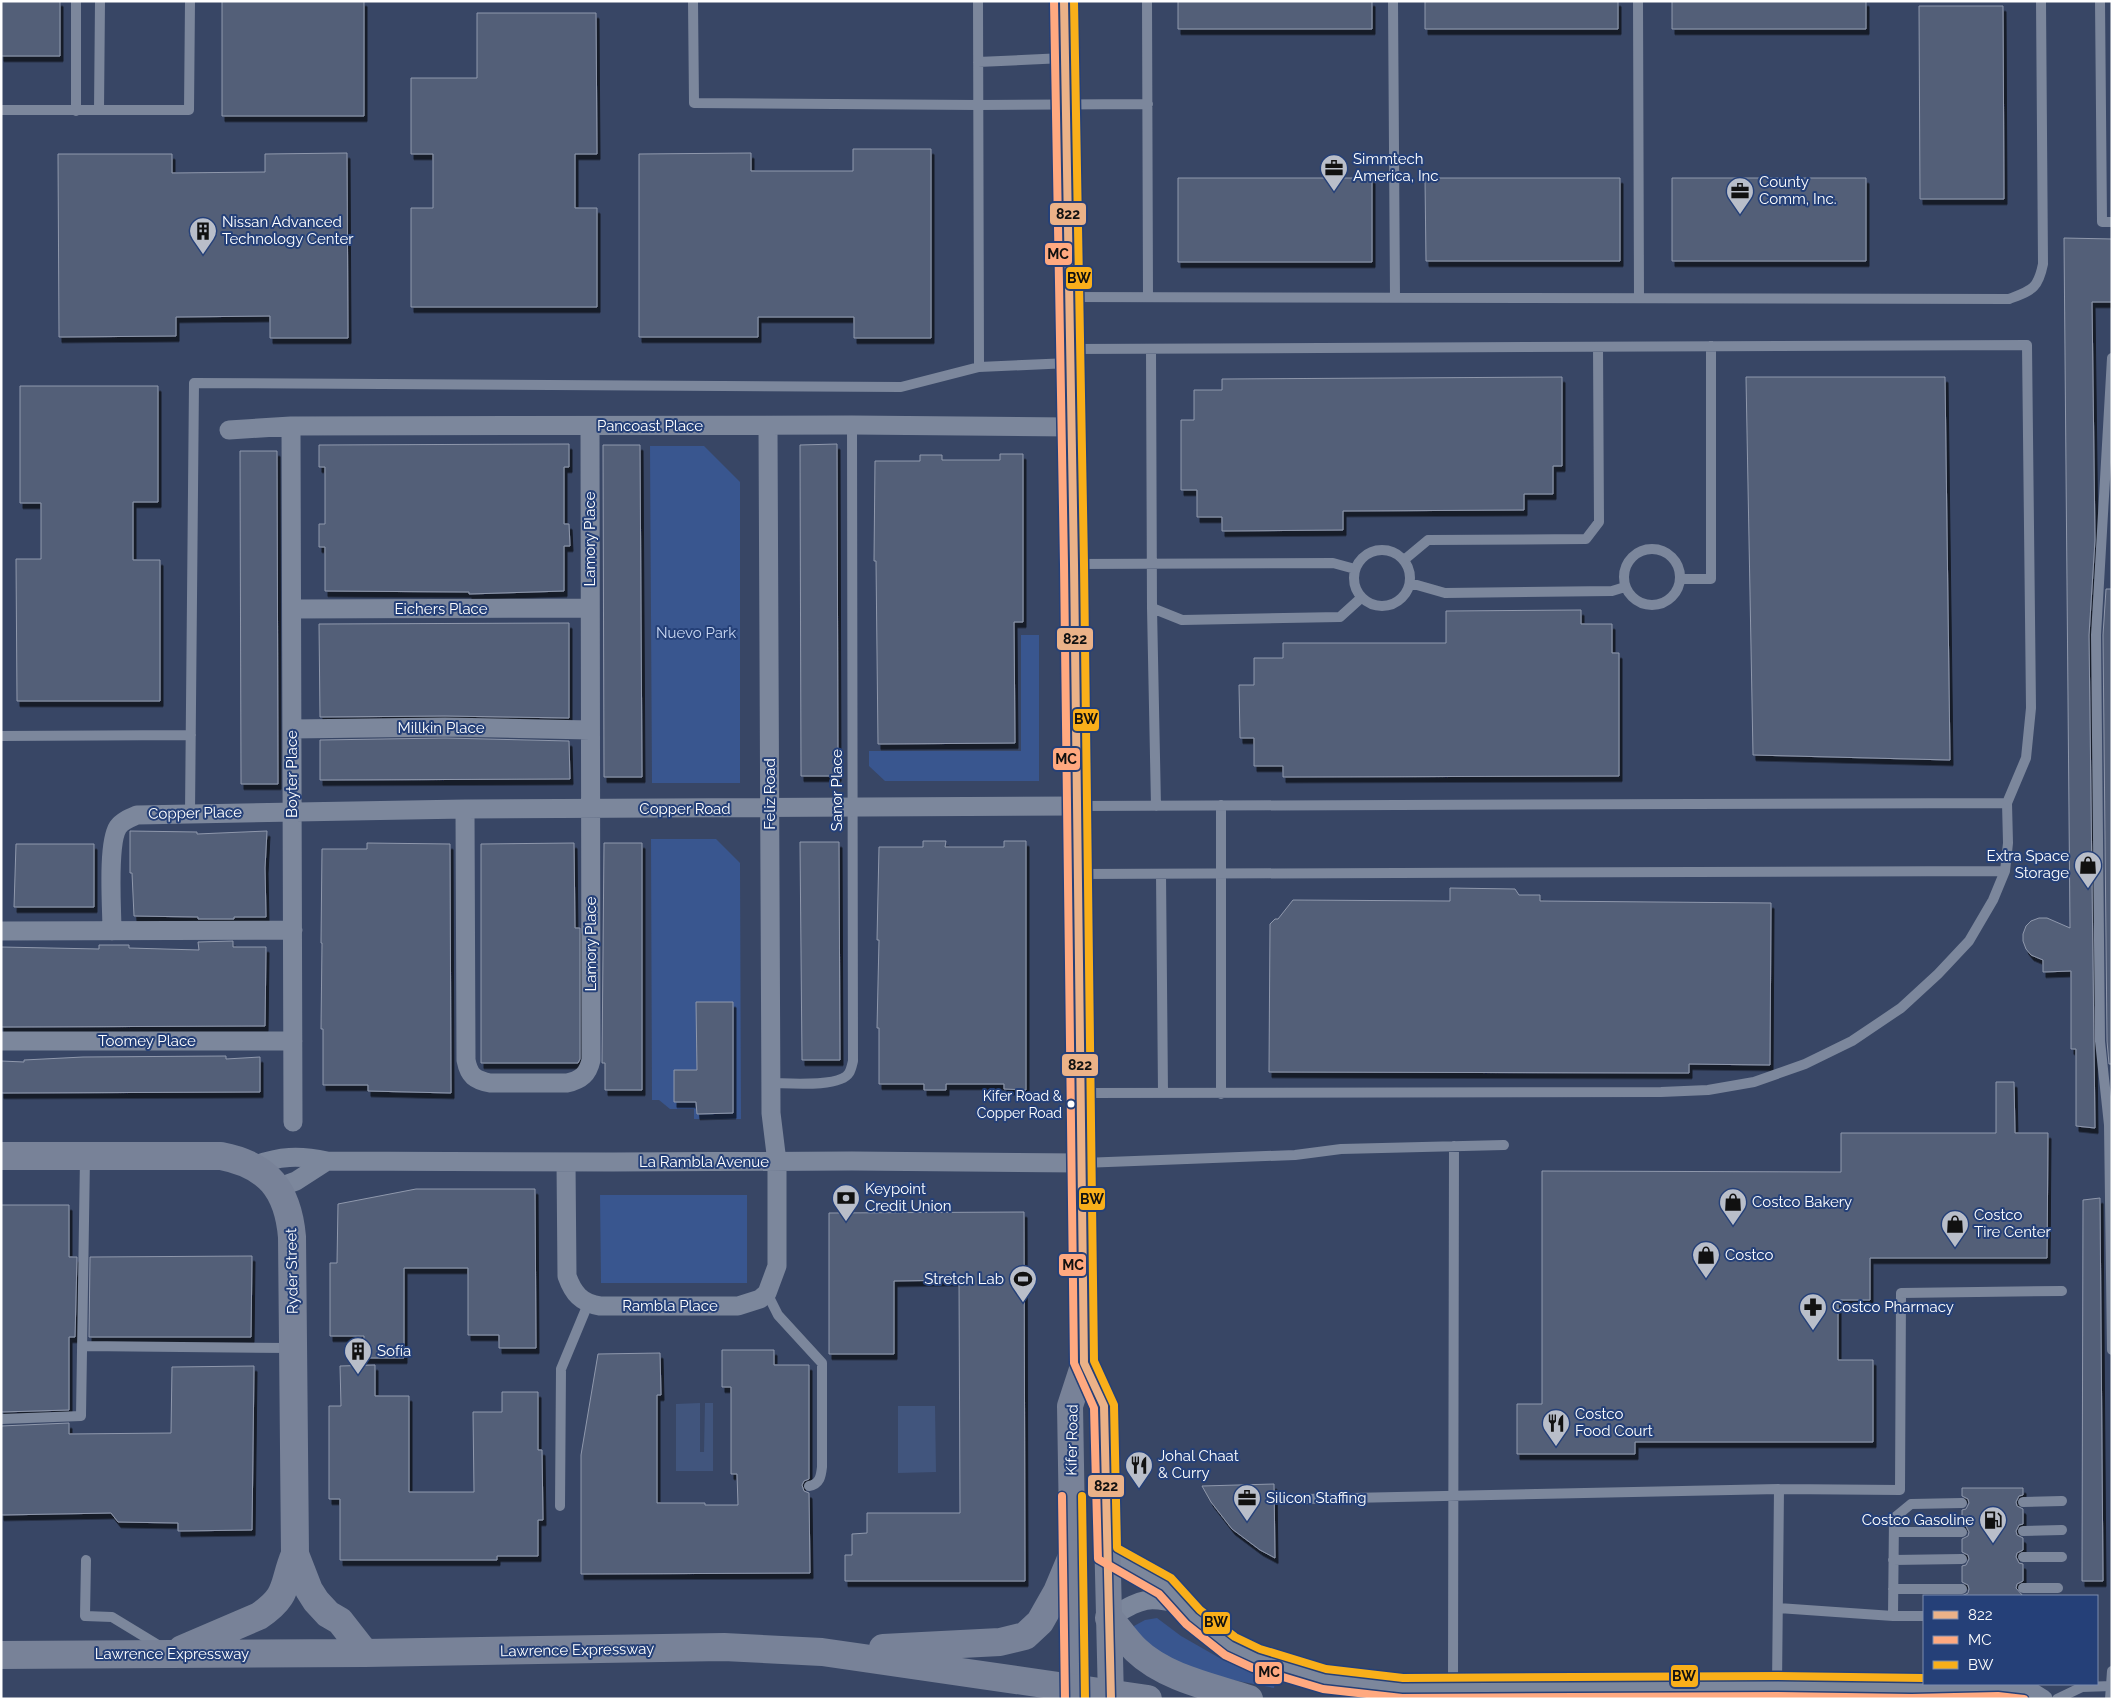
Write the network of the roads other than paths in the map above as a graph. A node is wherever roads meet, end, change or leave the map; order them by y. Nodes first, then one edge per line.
1 (76, 1) edge
2 (100, 1) edge
3 (190, 1) edge
4 (693, 1) edge
5 (978, 1) edge
6 (1064, 1) edge
7 (1147, 1) edge
8 (1393, 1) edge
9 (1638, 1) edge
10 (2041, 1) edge
11 (2100, 1) edge
12 (1065, 58) junction
13 (978, 62) junction
14 (1148, 104) junction
15 (1065, 105) junction
16 (978, 106) junction
17 (1, 110) edge
18 (99, 110) junction
19 (76, 111) junction
20 (2112, 222) edge
21 (1069, 297) junction
22 (1148, 297) junction
23 (1395, 297) junction
24 (1639, 298) junction
25 (1711, 346) junction
26 (1598, 347) junction
27 (1150, 349) junction
28 (1070, 356) junction
29 (2112, 358) edge
30 (979, 367) junction
31 (852, 425) junction
32 (291, 426) junction
33 (590, 426) junction
34 (768, 426) junction
35 (1071, 427) junction
36 (229, 430) dead end
37 (1404, 560) junction
38 (1074, 564) junction
39 (1152, 564) junction
40 (1355, 569) junction
41 (1680, 579) junction
42 (1410, 583) junction
43 (1625, 587) junction
44 (1361, 598) junction
45 (590, 608) junction
46 (1152, 608) junction
47 (292, 609) junction
48 (292, 729) junction
49 (590, 730) junction
50 (191, 735) junction
51 (1, 736) edge
52 (2007, 803) junction
53 (1221, 805) junction
54 (1077, 806) junction
55 (1156, 806) junction
56 (770, 808) junction
57 (852, 808) junction
58 (465, 809) junction
59 (590, 810) junction
60 (292, 811) junction
61 (190, 813) junction
62 (2005, 871) junction
63 (1078, 874) junction
64 (1161, 874) junction
65 (1221, 874) junction
66 (293, 930) junction
67 (1, 931) edge
68 (112, 931) junction
69 (1, 1040) edge
70 (293, 1041) junction
71 (771, 1083) junction
72 (1080, 1093) junction
73 (1163, 1093) junction
74 (1221, 1094) junction
75 (293, 1122) dead end
76 (2110, 1125) edge
77 (1504, 1145) dead end
78 (1454, 1146) junction
79 (1, 1156) edge
80 (85, 1156) junction
81 (327, 1161) junction
82 (566, 1162) junction
83 (776, 1162) junction
84 (1081, 1163) junction
85 (253, 1166) junction
86 (276, 1188) junction
87 (2062, 1291) dead end
88 (767, 1293) junction
89 (588, 1304) junction
90 (82, 1346) junction
91 (293, 1348) junction
92 (2112, 1350) edge
93 (1084, 1363) junction
94 (1, 1419) edge
95 (809, 1486) dead end
96 (1779, 1489) junction
97 (1453, 1496) junction
98 (1303, 1499) dead end
99 (2062, 1501) dead end
100 (2023, 1502) dead end
101 (1962, 1503) dead end
102 (560, 1506) dead end
103 (2062, 1530) dead end
104 (2023, 1531) dead end
105 (1894, 1532) junction
106 (1962, 1532) dead end
107 (295, 1554) junction
108 (1073, 1554) junction
109 (1107, 1554) junction
110 (2023, 1557) dead end
111 (2062, 1557) dead end
112 (1962, 1559) dead end
113 (86, 1560) dead end
114 (1893, 1560) junction
115 (2023, 1588) dead end
116 (2058, 1588) dead end
117 (1893, 1589) junction
118 (1962, 1589) dead end
119 (1184, 1606) junction
120 (1778, 1608) junction
121 (1893, 1616) junction
122 (1923, 1616) edge
123 (1108, 1618) junction
124 (822, 1652) junction
125 (172, 1653) junction
126 (365, 1653) junction
127 (1, 1655) edge
128 (2112, 1671) edge
129 (1777, 1686) junction
130 (2111, 1686) edge
131 (1453, 1687) junction
132 (1075, 1693) edge
133 (1111, 1696) edge
134 (1148, 1699) edge
135 (1249, 1699) edge
136 (2043, 1699) edge
137 (2057, 1699) edge
138 (2110, 1699) edge

1 - 19 lane
2 - 18 lane
3 - 18 lane
4 - 16 lane
5 - 13 lane
6 - 12 main road, Kifer Road
7 - 14 lane
8 - 23 lane
9 - 24 lane
10 - 24 lane
11 - 20 lane
12 - 13 lane
12 - 15 main road, Kifer Road
13 - 16 lane
14 - 15 lane
14 - 22 lane
15 - 16 lane
15 - 21 main road, Kifer Road
16 - 30 lane
17 - 19 lane
18 - 19 lane
21 - 22 lane
21 - 28 main road, Kifer Road
22 - 23 lane
23 - 24 lane
25 - 26 lane
25 - 41 lane
25 - 52 lane
26 - 27 lane
26 - 37 lane
27 - 28 lane
27 - 39 lane
28 - 30 lane
28 - 35 main road, Kifer Road
29 - 76 lane
30 - 50 lane
31 - 34 street, Pancoast Place
31 - 35 street, Pancoast Place
31 - 57 lane, Sanor Place
32 - 33 street, Pancoast Place
32 - 36 street, Pancoast Place
32 - 47 street, Boyter Place
33 - 34 street, Pancoast Place
33 - 45 street, Lamory Place
34 - 56 street, Feliz Road
35 - 38 main road, Kifer Road
37 - 40 lane
37 - 42 lane
38 - 39 lane
38 - 54 main road, Kifer Road
39 - 40 lane
39 - 46 lane
40 - 44 lane
41 - 43 lane
41 - 43 lane
42 - 43 lane
42 - 44 lane
44 - 46 lane
45 - 47 street, Eichers Place
45 - 49 street, Lamory Place
46 - 55 lane
47 - 48 street, Boyter Place
48 - 49 street, Millkin Place
48 - 60 street, Boyter Place
49 - 59 street, Lamory Place
50 - 51 lane
50 - 61 lane
52 - 53 lane
52 - 62 lane
53 - 55 lane
53 - 65 lane
54 - 55 lane
54 - 57 street, Copper Road
54 - 63 main road, Kifer Road
56 - 57 street, Copper Road
56 - 59 street, Copper Road
56 - 71 street, Feliz Road
57 - 71 lane, Sanor Place
58 - 59 street, Copper Road
58 - 59 street, Lamory Place
58 - 60 street, Copper Road
60 - 61 street, Copper Place
60 - 66 street, Boyter Place
61 - 68 street, Copper Place
62 - 65 lane
62 - 74 lane
63 - 64 lane
63 - 72 main road, Kifer Road
64 - 65 lane
64 - 73 lane
65 - 74 lane
66 - 68 street
66 - 70 street, Boyter Place
67 - 68 street
69 - 70 street, Toomey Place
70 - 75 street, Boyter Place
71 - 83 street, Feliz Road
72 - 73 lane
72 - 84 main road, Kifer Road
73 - 74 lane
76 - 92 lane
77 - 78 lane
78 - 84 lane
78 - 97 lane
79 - 80 highway, Ryder Street
80 - 85 highway, Ryder Street
80 - 90 lane
81 - 82 street, La Rambla Avenue
81 - 85 street, La Rambla Avenue
81 - 86 street
82 - 83 street, La Rambla Avenue
82 - 89 street
83 - 84 street, La Rambla Avenue
83 - 88 street
84 - 93 main road, Kifer Road
85 - 86 highway, Ryder Street
86 - 91 highway, Ryder Street
87 - 96 lane
88 - 89 street, Rambla Place
88 - 95 lane
89 - 102 lane
90 - 91 lane
90 - 94 lane
91 - 107 highway, Ryder Street
93 - 108 main road, Kifer Road
93 - 109 main road, Kifer Road
96 - 97 lane
96 - 120 lane
97 - 98 lane
97 - 131 lane
99 - 100 lane
101 - 105 lane
103 - 104 lane
105 - 106 lane
105 - 114 lane
107 - 125 highway
107 - 126 highway
108 - 124 highway
108 - 132 main road, Kifer Road
109 - 119 street
109 - 123 main road, Kifer Road
110 - 111 lane
112 - 114 lane
113 - 125 lane
114 - 117 lane
115 - 116 lane
117 - 118 lane
117 - 121 lane
119 - 123 street
119 - 131 street
120 - 121 lane
120 - 129 lane
121 - 122 lane
123 - 133 main road, Kifer Road
123 - 135 highway
124 - 126 highway, Lawrence Expressway
124 - 132 highway, Lawrence Expressway
125 - 126 highway, Lawrence Expressway
125 - 127 highway, Lawrence Expressway
128 - 130 lane
129 - 131 street
129 - 136 street
130 - 137 lane
130 - 138 lane
132 - 133 highway, Lawrence Expressway
133 - 134 highway, Lawrence Expressway

